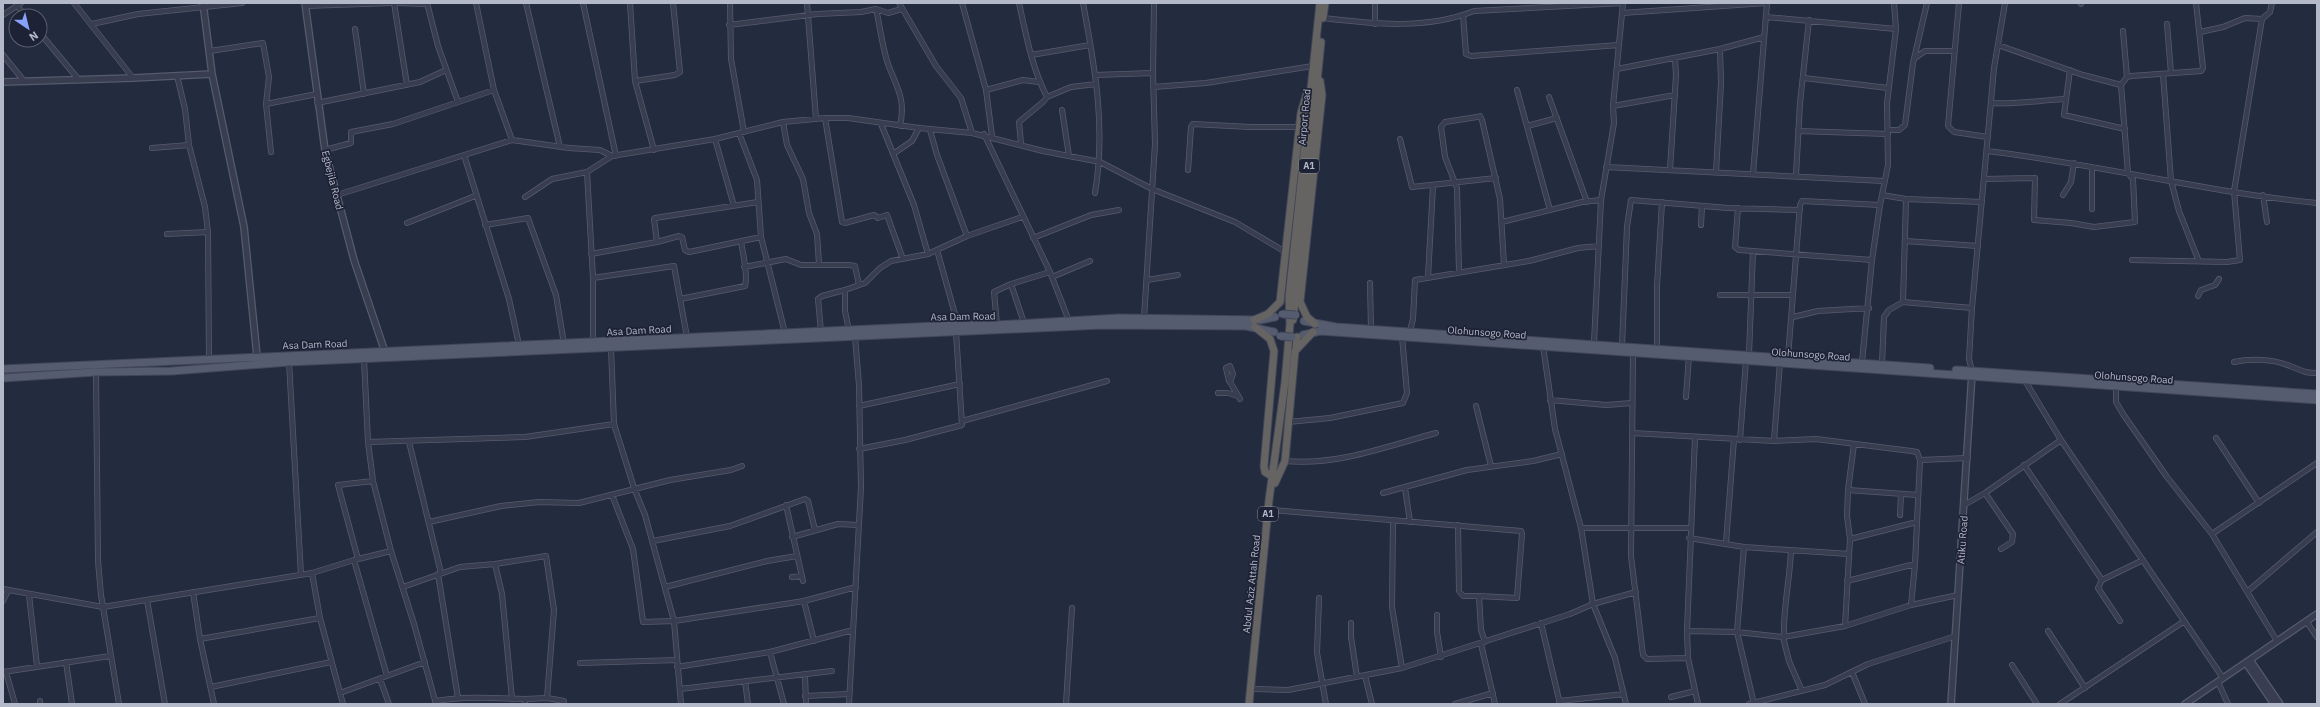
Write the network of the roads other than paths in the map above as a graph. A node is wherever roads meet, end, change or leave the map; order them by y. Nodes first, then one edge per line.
1 (74, 3) edge
2 (242, 3) edge
3 (392, 3) edge
4 (398, 3) edge
5 (476, 3) edge
6 (526, 3) edge
7 (583, 3) edge
8 (630, 3) edge
9 (673, 3) edge
10 (730, 3) edge
11 (807, 3) edge
12 (899, 3) edge
13 (962, 3) edge
14 (1019, 3) edge
15 (1083, 3) edge
16 (1154, 3) edge
17 (1320, 3) edge
18 (1325, 3) edge
19 (1375, 3) edge
20 (1500, 3) edge
21 (1623, 3) edge
22 (1766, 3) edge
23 (1894, 3) edge
24 (1927, 3) edge
25 (1959, 3) edge
26 (2005, 3) edge
27 (2196, 3) edge
28 (2272, 3) edge
29 (19, 4) edge
30 (305, 4) edge
31 (427, 4) edge
32 (1596, 4) edge
33 (203, 5) edge
34 (1561, 5) edge
35 (876, 8) junction
36 (902, 9) junction
37 (1501, 9) junction
38 (1622, 13) junction
39 (3, 15) edge
40 (1463, 15) junction
41 (807, 16) junction
42 (1766, 17) junction
43 (1323, 18) junction
44 (2262, 19) junction
45 (1809, 20) junction
46 (92, 24) junction
47 (1375, 24) junction
48 (2167, 24) dead end
49 (729, 25) junction
50 (355, 29) dead end
51 (1896, 29) junction
52 (2122, 31) dead end
53 (2200, 32) junction
54 (1764, 37) junction
55 (48, 43) edge
56 (1918, 44) junction
57 (1090, 45) junction
58 (1618, 45) junction
59 (1998, 45) junction
60 (1720, 49) junction
61 (210, 51) junction
62 (1925, 51) junction
63 (1954, 52) junction
64 (3, 55) edge
65 (1031, 55) junction
66 (1675, 58) junction
67 (1915, 58) junction
68 (1617, 69) junction
69 (446, 70) junction
70 (2070, 70) junction
71 (1314, 71) junction
72 (1153, 73) junction
73 (2171, 73) junction
74 (212, 74) junction
75 (2163, 74) junction
76 (1095, 75) junction
77 (177, 76) junction
78 (2127, 77) junction
79 (133, 78) junction
80 (1804, 78) junction
81 (79, 80) junction
82 (24, 81) junction
83 (635, 81) junction
84 (3, 82) edge
85 (1039, 82) junction
86 (1096, 84) junction
87 (2121, 84) junction
88 (407, 86) junction
89 (1153, 87) junction
90 (1888, 88) junction
91 (494, 90) junction
92 (986, 90) junction
93 (1517, 90) dead end
94 (317, 94) junction
95 (364, 94) junction
96 (1675, 95) junction
97 (1047, 97) junction
98 (1549, 97) dead end
99 (2066, 99) junction
100 (458, 102) junction
101 (317, 103) junction
102 (1991, 103) junction
103 (266, 104) junction
104 (1613, 106) junction
105 (1062, 110) dead end
106 (825, 118) junction
107 (1557, 118) junction
108 (816, 119) junction
109 (783, 122) junction
110 (881, 124) junction
111 (900, 126) junction
112 (1527, 126) junction
113 (1299, 127) junction
114 (919, 128) junction
115 (2125, 129) junction
116 (930, 130) junction
117 (1798, 130) junction
118 (742, 132) junction
119 (1888, 132) junction
120 (972, 133) junction
121 (984, 134) junction
122 (992, 136) junction
123 (1988, 137) junction
124 (715, 139) junction
125 (1400, 139) dead end
126 (512, 140) junction
127 (1021, 144) junction
128 (189, 145) junction
129 (560, 147) junction
130 (152, 148) dead end
131 (325, 150) junction
132 (654, 150) junction
133 (1987, 151) junction
134 (271, 152) dead end
135 (894, 154) junction
136 (464, 155) junction
137 (614, 156) junction
138 (1069, 156) junction
139 (1100, 162) junction
140 (2074, 163) junction
141 (1606, 167) junction
142 (2092, 167) junction
143 (1188, 170) dead end
144 (1670, 170) junction
145 (587, 172) junction
146 (1716, 172) junction
147 (2128, 173) junction
148 (1753, 174) junction
149 (1796, 175) junction
150 (1496, 178) junction
151 (1984, 179) junction
152 (1884, 181) junction
153 (2171, 181) junction
154 (1456, 183) junction
155 (1433, 186) junction
156 (1152, 189) junction
157 (2234, 191) junction
158 (1095, 193) dead end
159 (337, 195) junction
160 (1882, 195) junction
161 (2063, 195) dead end
162 (2263, 195) junction
163 (476, 196) junction
164 (525, 197) dead end
165 (1906, 199) junction
166 (1601, 200) junction
167 (758, 202) junction
168 (1587, 202) junction
169 (1662, 202) junction
170 (1982, 202) junction
171 (2317, 203) edge
172 (1880, 205) junction
173 (734, 206) junction
174 (1702, 206) junction
175 (1738, 208) junction
176 (2092, 209) dead end
177 (1119, 210) dead end
178 (1550, 210) junction
179 (1800, 210) junction
180 (1022, 217) junction
181 (1502, 222) junction
182 (2267, 222) dead end
183 (407, 223) dead end
184 (484, 225) junction
185 (1701, 225) dead end
186 (208, 232) junction
187 (166, 234) dead end
188 (967, 236) junction
189 (761, 237) junction
190 (1033, 238) junction
191 (657, 242) junction
192 (741, 242) junction
193 (1905, 242) junction
194 (1598, 246) junction
195 (1978, 246) junction
196 (937, 250) junction
197 (1753, 251) junction
198 (1287, 253) junction
199 (1797, 253) junction
200 (591, 254) junction
201 (928, 254) junction
202 (903, 259) junction
203 (1872, 260) junction
204 (2132, 260) dead end
205 (2198, 260) junction
206 (767, 262) junction
207 (1090, 262) dead end
208 (819, 264) junction
209 (1504, 265) junction
210 (744, 266) junction
211 (1050, 272) junction
212 (1459, 272) junction
213 (1178, 275) dead end
214 (1052, 277) junction
215 (1428, 277) junction
216 (593, 278) junction
217 (2219, 279) dead end
218 (1147, 280) junction
219 (1370, 283) dead end
220 (1011, 284) junction
221 (859, 285) junction
222 (845, 290) junction
223 (1720, 295) dead end
224 (1752, 295) junction
225 (1789, 295) dead end
226 (2198, 296) dead end
227 (680, 299) junction
228 (1280, 302) junction
229 (1903, 302) junction
230 (1300, 306) junction
231 (1869, 308) junction
232 (1972, 308) junction
233 (1279, 316) junction
234 (1793, 317) junction
235 (1144, 318) junction
236 (1300, 318) junction
237 (1069, 321) junction
238 (1024, 323) junction
239 (1255, 324) junction
240 (1315, 324) junction
241 (997, 326) junction
242 (1291, 326) joint
243 (957, 328) junction
244 (986, 328) junction
245 (1371, 329) junction
246 (849, 331) junction
247 (1410, 331) junction
248 (822, 332) junction
249 (1313, 332) junction
250 (785, 333) junction
251 (1277, 334) junction
252 (1297, 336) junction
253 (1402, 336) junction
254 (687, 337) junction
255 (855, 337) junction
256 (1474, 339) junction
257 (593, 342) junction
258 (649, 343) junction
259 (564, 344) junction
260 (1594, 344) junction
261 (519, 345) junction
262 (1543, 346) junction
263 (1622, 346) junction
264 (611, 348) junction
265 (1658, 348) junction
266 (1274, 351) junction
267 (1295, 351) junction
268 (385, 352) junction
269 (1633, 352) junction
270 (257, 356) junction
271 (1689, 356) junction
272 (1748, 357) junction
273 (1788, 357) junction
274 (364, 359) junction
275 (209, 360) junction
276 (289, 362) junction
277 (1780, 362) junction
278 (1862, 362) junction
279 (2234, 362) dead end
280 (1882, 364) junction
281 (210, 368) junction
282 (3, 369) edge
283 (96, 372) junction
284 (2317, 373) edge
285 (1972, 374) junction
286 (3, 378) edge
287 (2024, 379) junction
288 (1107, 381) dead end
289 (1230, 382) dead end
290 (960, 384) junction
291 (2116, 386) junction
292 (1218, 393) dead end
293 (2317, 394) edge
294 (2292, 395) junction
295 (1686, 397) dead end
296 (1550, 400) junction
297 (2317, 400) edge
298 (1632, 403) junction
299 (859, 406) junction
300 (1476, 406) dead end
301 (962, 421) junction
302 (1288, 422) junction
303 (614, 424) junction
304 (1436, 433) dead end
305 (1632, 433) junction
306 (1695, 437) junction
307 (2216, 438) dead end
308 (1737, 439) junction
309 (2062, 440) junction
310 (1774, 441) junction
311 (368, 442) junction
312 (409, 442) junction
313 (1854, 444) junction
314 (859, 449) junction
315 (1562, 454) junction
316 (1968, 458) junction
317 (1920, 460) junction
318 (1286, 461) junction
319 (2317, 464) edge
320 (2024, 465) junction
321 (742, 466) dead end
322 (1491, 466) junction
323 (1274, 480) junction
324 (373, 481) junction
325 (634, 488) junction
326 (1405, 488) junction
327 (1848, 490) junction
328 (1383, 493) dead end
329 (1985, 493) junction
330 (1901, 494) junction
331 (1918, 494) junction
332 (612, 495) junction
333 (2259, 503) junction
334 (786, 505) junction
335 (1964, 505) junction
336 (1272, 510) junction
337 (1900, 515) dead end
338 (1393, 521) junction
339 (428, 522) junction
340 (1410, 522) junction
341 (1917, 522) junction
342 (859, 525) junction
343 (1458, 525) junction
344 (1630, 527) junction
345 (1581, 528) junction
346 (1690, 528) junction
347 (815, 530) junction
348 (2317, 532) edge
349 (2212, 534) junction
350 (792, 537) junction
351 (1689, 538) junction
352 (1850, 539) junction
353 (652, 541) junction
354 (1726, 543) junction
355 (1744, 547) junction
356 (2001, 549) dead end
357 (1790, 550) junction
358 (391, 551) junction
359 (1849, 554) junction
360 (797, 556) junction
361 (356, 559) junction
362 (2143, 560) junction
363 (495, 564) junction
364 (1915, 564) junction
365 (312, 574) junction
366 (440, 574) junction
367 (301, 575) junction
368 (792, 577) dead end
369 (2102, 580) junction
370 (1847, 581) junction
371 (403, 587) junction
372 (665, 587) junction
373 (856, 587) junction
374 (5, 590) edge
375 (2248, 591) junction
376 (193, 592) junction
377 (1636, 592) junction
378 (1958, 594) junction
379 (29, 595) junction
380 (1478, 596) junction
381 (1319, 598) dead end
382 (147, 600) junction
383 (3, 601) edge
384 (804, 601) junction
385 (1593, 604) junction
386 (1910, 605) junction
387 (103, 607) junction
388 (1072, 608) dead end
389 (2317, 614) edge
390 (1437, 615) dead end
391 (320, 618) junction
392 (674, 621) junction
393 (2120, 621) dead end
394 (2306, 621) junction
395 (2183, 622) junction
396 (1351, 623) dead end
397 (1541, 623) junction
398 (1845, 626) junction
399 (853, 630) junction
400 (1687, 631) junction
401 (2048, 631) dead end
402 (1737, 632) junction
403 (1783, 636) junction
404 (1956, 636) junction
405 (2317, 637) edge
406 (200, 639) junction
407 (814, 641) junction
408 (2277, 641) junction
409 (1483, 643) junction
410 (770, 652) junction
411 (110, 656) junction
412 (1441, 657) junction
413 (1688, 658) junction
414 (677, 660) junction
415 (66, 662) junction
416 (331, 662) junction
417 (425, 662) junction
418 (2248, 662) junction
419 (580, 663) dead end
420 (2012, 664) dead end
421 (37, 666) junction
422 (677, 667) junction
423 (1402, 668) junction
424 (832, 671) dead end
425 (5, 672) edge
426 (1852, 672) junction
427 (805, 675) junction
428 (387, 676) junction
429 (1365, 676) junction
430 (775, 677) junction
431 (1357, 677) junction
432 (2223, 678) junction
433 (380, 679) junction
434 (745, 682) junction
435 (2218, 682) junction
436 (1322, 685) junction
437 (211, 687) junction
438 (2085, 688) junction
439 (680, 689) junction
440 (1253, 689) junction
441 (1695, 691) junction
442 (1802, 691) junction
443 (340, 693) junction
444 (1493, 693) junction
445 (849, 694) junction
446 (1624, 694) junction
447 (805, 696) junction
448 (1671, 697) dead end
449 (458, 698) junction
450 (547, 698) junction
451 (512, 699) junction
452 (564, 701) dead end
453 (525, 702) edge
454 (436, 703) edge
455 (1560, 703) edge
456 (15, 704) edge
457 (72, 704) edge
458 (119, 704) edge
459 (165, 704) edge
460 (214, 704) edge
461 (343, 704) edge
462 (388, 704) edge
463 (681, 704) edge
464 (748, 704) edge
465 (784, 704) edge
466 (806, 704) edge
467 (849, 704) edge
468 (1066, 704) edge
469 (1251, 704) edge
470 (1326, 704) edge
471 (1372, 704) edge
472 (1455, 704) edge
473 (1495, 704) edge
474 (1626, 704) edge
475 (1698, 704) edge
476 (1752, 704) edge
477 (1865, 704) edge
478 (1951, 704) edge
479 (2037, 704) edge
480 (2060, 704) edge
481 (2185, 704) edge
482 (2228, 704) edge
483 (2274, 704) edge
484 (2280, 704) edge

1 - 46 street
2 - 33 street
3 - 30 street
3 - 88 street
4 - 31 street
5 - 91 street
6 - 129 street
7 - 137 street
8 - 83 street
9 - 83 street
10 - 49 street
11 - 41 street
12 - 36 street
13 - 92 street
14 - 65 street
15 - 57 street
16 - 72 street
17 - 71 highway, Airport Road / A1
18 - 43 highway, Airport Road / A1
19 - 47 street
20 - 37 street
21 - 32 street
21 - 38 street
22 - 38 street
22 - 42 street
23 - 51 street
24 - 56 street
25 - 63 street
26 - 59 street
27 - 53 street
28 - 44 street
29 - 39 street
30 - 94 street, Egbejila Road
31 - 69 street
32 - 34 street
33 - 46 street
33 - 61 street
34 - 37 street
35 - 36 street
35 - 41 street
35 - 111 street
36 - 120 street
37 - 40 street
38 - 58 street
40 - 47 street
40 - 58 street
41 - 49 street
41 - 108 street
42 - 45 street
42 - 54 street
43 - 47 street
43 - 71 highway, Airport Road / A1
44 - 53 street
44 - 157 street
45 - 51 street
45 - 80 street
46 - 79 street
48 - 73 street
49 - 118 street
50 - 95 street
51 - 90 street
52 - 78 street
53 - 73 street
54 - 60 street
54 - 148 street
55 - 81 street
56 - 62 street
56 - 67 street
57 - 65 street
57 - 76 street
58 - 68 street
59 - 70 street
59 - 102 street
60 - 66 street
60 - 146 street
61 - 74 street
61 - 103 street
62 - 63 street
62 - 67 street
63 - 123 street
64 - 82 street
65 - 85 street
66 - 68 street
66 - 96 street
67 - 119 street
68 - 104 street
69 - 88 street
69 - 100 street
70 - 87 street
70 - 99 street
71 - 89 street
71 - 113 highway
71 - 230 highway
71 - 242 highway, Airport Road / A1
72 - 76 street
72 - 89 street
73 - 75 street
74 - 77 street
74 - 270 street
75 - 78 street
75 - 153 street
76 - 86 street
77 - 79 street
77 - 128 street
78 - 87 street
79 - 81 street
80 - 90 street
80 - 117 street
81 - 82 street
82 - 84 street
83 - 132 street
85 - 92 street
85 - 97 street
86 - 97 street
86 - 139 street
87 - 115 street
88 - 95 street
89 - 156 street
90 - 119 street
91 - 100 street
91 - 126 street
92 - 122 street
93 - 112 street
94 - 101 street, Egbejila Road
94 - 103 street
95 - 101 street
96 - 104 street
96 - 144 street
97 - 127 street
98 - 107 street
99 - 102 street
99 - 115 street
100 - 131 street
101 - 131 street, Egbejila Road
102 - 123 street
103 - 134 street
104 - 141 street
105 - 138 street
106 - 108 street
106 - 110 street
106 - 202 street
107 - 112 street
107 - 168 street
108 - 109 street
109 - 118 street
109 - 208 street
110 - 111 street
110 - 135 street
111 - 114 street
112 - 178 street
113 - 143 street
113 - 198 highway
114 - 116 street
114 - 135 street
115 - 147 street
116 - 120 street
116 - 188 street
117 - 119 street
117 - 149 street
118 - 124 street
118 - 167 street
119 - 152 street
120 - 121 street
121 - 122 street
121 - 180 street
122 - 127 street
123 - 133 street
124 - 132 street
124 - 173 street
125 - 155 street
126 - 129 street
126 - 136 street
127 - 138 street
128 - 130 street
128 - 186 street
129 - 137 street
131 - 159 street, Egbejila Road
132 - 137 street
133 - 140 street
133 - 151 street
135 - 201 street
136 - 159 street
136 - 163 street
137 - 145 street
138 - 139 street
139 - 156 street
139 - 158 street
140 - 142 street
140 - 161 street
141 - 144 street
141 - 166 street
142 - 147 street
142 - 176 street
144 - 146 street
145 - 164 street
145 - 200 street
146 - 148 street
147 - 151 street
147 - 153 street
148 - 149 street
149 - 152 street
150 - 154 street
150 - 154 street
150 - 181 street
151 - 170 street
152 - 160 street
153 - 157 street
153 - 205 street
154 - 155 street
154 - 212 street
155 - 215 street
156 - 198 street
156 - 218 street
157 - 162 street
157 - 205 street
159 - 268 street, Egbejila Road
160 - 165 street
160 - 172 street
162 - 171 street
162 - 182 street
163 - 183 street
163 - 184 street
165 - 170 street
165 - 193 street
166 - 168 street
166 - 194 street
167 - 173 street
167 - 189 street
168 - 178 street
169 - 174 street
169 - 263 street
169 - 265 street
170 - 195 street
172 - 179 street
172 - 203 street
173 - 191 street
174 - 175 street
174 - 185 street
175 - 179 street
175 - 197 street
177 - 190 street
178 - 181 street
179 - 199 street
180 - 188 street
180 - 190 street
181 - 209 street
184 - 259 street
184 - 261 street
186 - 187 street
186 - 275 street
188 - 196 street
189 - 192 street
189 - 206 street
190 - 211 street
191 - 192 street
191 - 200 street
192 - 210 street
193 - 195 street
193 - 229 street
194 - 209 street
194 - 260 street
195 - 232 street
196 - 201 street
196 - 243 street
197 - 199 street
197 - 224 street
198 - 228 highway
199 - 203 street
199 - 234 street
200 - 216 street
201 - 202 street
202 - 221 street
203 - 231 street
204 - 205 street
206 - 208 street
206 - 210 street
206 - 250 street
207 - 214 street
208 - 221 street
209 - 212 street
210 - 227 street
211 - 214 street
211 - 220 street
212 - 215 street
213 - 218 street
214 - 237 street
215 - 247 street
216 - 227 street
216 - 257 street
217 - 226 street
218 - 235 street
219 - 245 street
220 - 238 street
220 - 241 street
221 - 222 street
222 - 246 street
222 - 248 street
223 - 224 street
224 - 225 street
224 - 272 street
227 - 254 street
228 - 233 highway
228 - 239 highway
229 - 232 street
229 - 280 street
230 - 236 highway
230 - 240 highway
231 - 234 street
231 - 278 street
232 - 285 street
233 - 236 main road, Asa Dam Road, bridge
233 - 239 main road, Asa Dam Road
233 - 251 main road
234 - 273 street
235 - 237 main road, Asa Dam Road
235 - 239 main road, Asa Dam Road
236 - 240 main road, Olohunsogo Road
236 - 252 main road
237 - 238 main road, Asa Dam Road
238 - 241 main road, Asa Dam Road
239 - 244 main road, Asa Dam Road
239 - 251 main road, Asa Dam Road
239 - 266 highway
240 - 245 main road, Olohunsogo Road
241 - 244 main road, Asa Dam Road
242 - 323 highway, Abdul Aziz Attah Road / A1
243 - 244 main road, Asa Dam Road
243 - 246 main road, Asa Dam Road
243 - 255 main road, Asa Dam Road
243 - 290 street
245 - 247 main road, Olohunsogo Road
246 - 248 main road, Asa Dam Road
247 - 256 main road, Olohunsogo Road
248 - 250 main road, Asa Dam Road
249 - 252 main road, Olohunsogo Road
249 - 253 main road, Olohunsogo Road
249 - 267 highway
250 - 254 main road, Asa Dam Road
251 - 252 main road, Asa Dam Road, bridge
251 - 266 highway
252 - 267 highway
253 - 256 main road, Olohunsogo Road
253 - 302 street
254 - 258 main road, Asa Dam Road
255 - 258 main road, Asa Dam Road
255 - 299 street
256 - 260 main road, Olohunsogo Road
256 - 262 main road, Olohunsogo Road
257 - 258 main road, Asa Dam Road
257 - 259 main road, Asa Dam Road
258 - 264 main road, Asa Dam Road
259 - 261 main road, Asa Dam Road
260 - 263 main road, Olohunsogo Road
261 - 268 main road, Asa Dam Road
262 - 269 main road, Olohunsogo Road
262 - 296 street
263 - 265 main road, Olohunsogo Road
264 - 274 main road, Asa Dam Road
264 - 303 street
265 - 272 main road, Olohunsogo Road
266 - 323 highway
267 - 302 highway
268 - 270 main road, Asa Dam Road
269 - 271 main road, Olohunsogo Road
269 - 298 street
270 - 275 main road, Asa Dam Road
271 - 272 main road, Olohunsogo Road
271 - 295 street
272 - 273 main road, Olohunsogo Road
272 - 277 main road, Olohunsogo Road
272 - 308 street
273 - 278 main road, Olohunsogo Road
274 - 276 main road, Asa Dam Road
274 - 311 street
275 - 281 street
275 - 282 main road, Asa Dam Road
276 - 281 main road, Asa Dam Road
276 - 367 street
277 - 285 main road, Olohunsogo Road
277 - 310 street
278 - 280 main road, Olohunsogo Road
279 - 284 street
280 - 285 main road, Olohunsogo Road
281 - 283 main road, Asa Dam Road
283 - 286 main road, Asa Dam Road
283 - 387 street
285 - 287 main road, Olohunsogo Road
285 - 294 main road, Olohunsogo Road
285 - 316 street, Atiku Road
287 - 291 main road, Olohunsogo Road
287 - 309 street
288 - 301 street
289 - 292 street
290 - 299 street
290 - 301 street
291 - 294 main road, Olohunsogo Road
291 - 349 street
293 - 294 main road, Olohunsogo Road
294 - 297 main road, Olohunsogo Road
296 - 298 street
296 - 315 street
298 - 305 street
299 - 314 street
300 - 322 street
301 - 314 street
302 - 318 highway
303 - 312 street
303 - 325 street
304 - 318 street
305 - 306 street
305 - 344 street
306 - 308 street
306 - 346 street
307 - 333 street
308 - 310 street
308 - 354 street
309 - 320 street
309 - 362 street
310 - 313 street
311 - 312 street
311 - 324 street
312 - 339 street
313 - 317 street
313 - 327 street
314 - 342 street
315 - 322 street
315 - 345 street
316 - 317 street
316 - 335 street, Atiku Road
317 - 331 street
318 - 323 highway
319 - 333 street
320 - 329 street
320 - 369 street
321 - 325 street
322 - 326 street
323 - 336 highway, Abdul Aziz Attah Road / A1
323 - 469 highway, Abdul Aziz Attah Road / A1
324 - 358 street
324 - 361 street
325 - 332 street
325 - 353 street
326 - 328 street
326 - 340 street
327 - 330 street
327 - 352 street
329 - 335 street
329 - 356 street
330 - 331 street
330 - 337 street
331 - 341 street
332 - 339 street
332 - 392 street
333 - 349 street
334 - 347 street
334 - 350 street
334 - 353 street
335 - 378 street, Atiku Road
336 - 338 street
336 - 440 highway, Abdul Aziz Attah Road / A1
338 - 340 street
338 - 423 street
339 - 366 street
340 - 343 street
341 - 352 street
341 - 364 street
342 - 347 street
342 - 373 street
343 - 380 street
343 - 380 street
344 - 345 street
344 - 346 street
344 - 377 street
345 - 385 street
346 - 351 street
347 - 350 street
348 - 375 street
349 - 375 street
350 - 360 street
351 - 354 street
351 - 400 street
352 - 359 street
353 - 372 street
354 - 355 street
355 - 357 street
355 - 402 street
357 - 359 street
357 - 403 street
358 - 361 street
358 - 371 street
359 - 370 street
360 - 368 street
360 - 372 street
361 - 365 street
361 - 428 street
362 - 369 street
362 - 395 street
363 - 366 street
363 - 450 street
363 - 451 street
364 - 370 street
364 - 386 street
365 - 367 street
365 - 391 street
366 - 371 street
366 - 449 street
367 - 376 street
369 - 393 street
370 - 398 street
371 - 417 street
372 - 392 street
373 - 384 street
373 - 399 street
374 - 379 street
374 - 383 street
375 - 408 street
376 - 382 street
376 - 406 street
377 - 385 street
377 - 413 street
378 - 386 street
378 - 404 street, Atiku Road
379 - 387 street
379 - 421 street
380 - 409 street
381 - 436 street
382 - 387 street
382 - 459 street
384 - 392 street
384 - 407 street
385 - 397 street
385 - 446 street
386 - 398 street
387 - 411 street
388 - 468 street
389 - 394 street
390 - 412 street
391 - 406 street
391 - 416 street
392 - 414 street
394 - 405 street
394 - 408 street
395 - 432 street
395 - 438 street
396 - 431 street
397 - 409 street
397 - 455 street
398 - 403 street
399 - 407 street
399 - 445 street
400 - 402 street
400 - 413 street
401 - 438 street
402 - 403 street
402 - 476 street
403 - 442 street
404 - 426 street
404 - 478 street, Atiku Road
406 - 437 street
407 - 410 street
408 - 418 street
409 - 412 street
409 - 444 street
410 - 422 street
410 - 430 street
411 - 415 street
411 - 458 street
412 - 423 street
413 - 441 street
414 - 419 street
414 - 422 street
415 - 421 street
415 - 457 street
416 - 437 street
416 - 443 street
417 - 428 street
417 - 454 street
418 - 432 street
418 - 483 street
418 - 484 street
420 - 479 street
421 - 425 street
422 - 439 street
423 - 429 street
424 - 427 street
425 - 456 street
426 - 442 street
426 - 477 street
427 - 430 street
427 - 447 street
428 - 433 street
429 - 431 street
429 - 471 street
430 - 434 street
430 - 465 street
431 - 436 street
432 - 435 street
433 - 443 street
433 - 462 street
434 - 439 street
434 - 464 street
435 - 481 street
435 - 482 street
436 - 440 street
436 - 470 street
437 - 460 street
438 - 480 street
439 - 463 street
440 - 469 highway, Abdul Aziz Attah Road / A1
441 - 448 street
441 - 475 street
442 - 476 street
443 - 461 street
444 - 472 street
444 - 473 street
445 - 447 street
445 - 467 street
446 - 455 street
446 - 474 street
447 - 466 street
449 - 451 street
449 - 454 street
450 - 452 street
450 - 453 street
451 - 453 street

